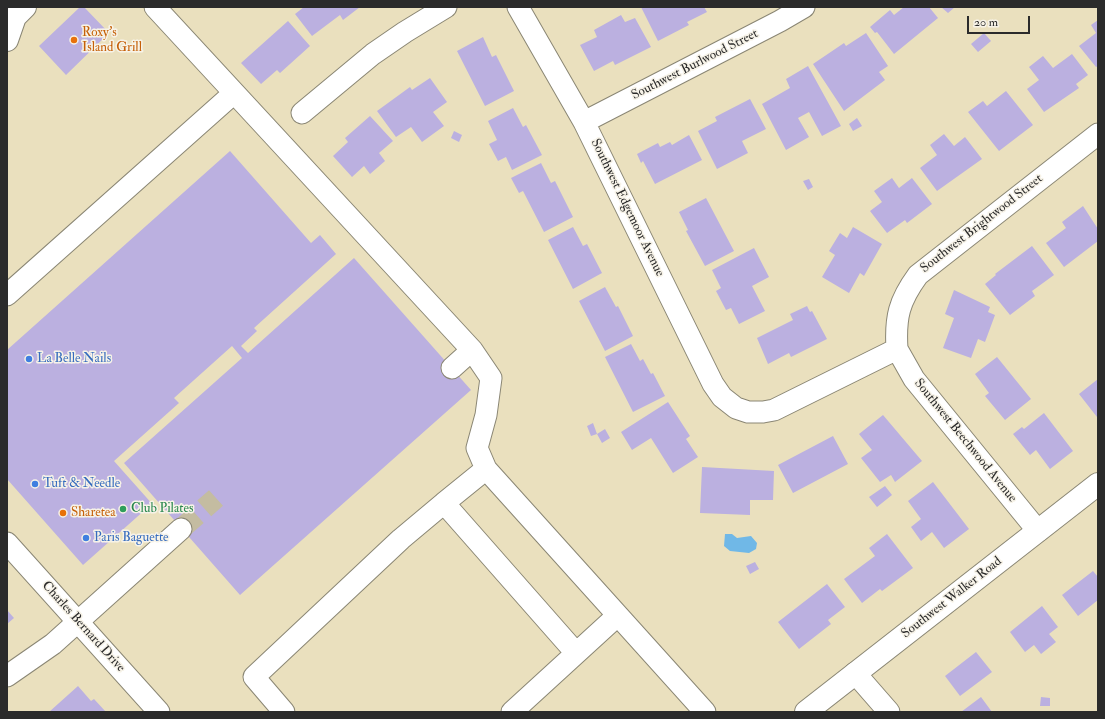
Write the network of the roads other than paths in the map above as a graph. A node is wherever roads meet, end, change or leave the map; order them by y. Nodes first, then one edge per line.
1 (155, 7) edge
2 (446, 7) edge
3 (518, 7) edge
4 (804, 7) edge
5 (16, 14) edge
6 (7, 40) edge
7 (234, 93) junction
8 (302, 113) dead end
9 (584, 122) junction
10 (1098, 134) edge
11 (7, 295) edge
12 (897, 349) junction
13 (472, 350) junction
14 (452, 368) dead end
15 (486, 469) junction
16 (1098, 484) edge
17 (444, 503) junction
18 (181, 529) tunnel mouth
19 (1038, 531) junction
20 (7, 543) edge
21 (617, 616) junction
22 (78, 622) junction
23 (576, 653) junction
24 (854, 673) junction
25 (7, 676) edge
26 (159, 712) edge
27 (284, 712) edge
28 (512, 712) edge
29 (705, 712) edge
30 (806, 712) edge
31 (889, 712) edge

1 - 7 street
2 - 8 street
3 - 9 street, Southwest Edgemoor Avenue
4 - 9 street, Southwest Burlwood Street
5 - 6 main road
7 - 11 street
7 - 13 street
9 - 12 street, Southwest Edgemoor Avenue
10 - 12 street, Southwest Brightwood Street
12 - 19 street, Southwest Beechwood Avenue
13 - 14 street
13 - 15 street
15 - 17 street
15 - 21 street
16 - 19 main road, Southwest Walker Road
17 - 23 street
17 - 27 street
18 - 22 street
19 - 24 main road, Southwest Walker Road
20 - 22 street, Charles Bernard Drive
21 - 23 street
21 - 29 street
22 - 25 street
22 - 26 street, Charles Bernard Drive
23 - 28 street
24 - 30 main road, Southwest Walker Road
24 - 31 street

